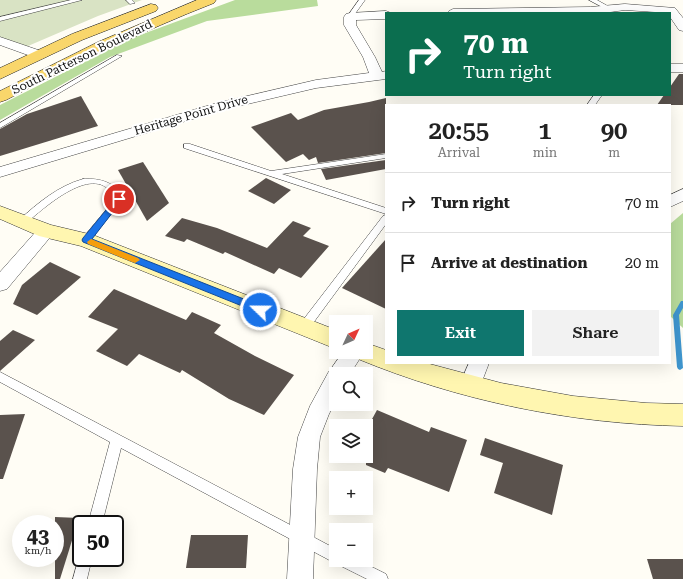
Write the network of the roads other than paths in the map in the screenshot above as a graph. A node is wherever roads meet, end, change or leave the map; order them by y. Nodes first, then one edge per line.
1 (79, 0) edge
2 (176, 0) edge
3 (209, 0) edge
4 (362, 0) edge
5 (592, 0) edge
6 (134, 1) edge
7 (610, 9) junction
8 (522, 12) edge
9 (385, 15) edge
10 (350, 17) junction
11 (0, 20) edge
12 (683, 27) edge
13 (0, 41) edge
14 (21, 49) junction
15 (39, 55) junction
16 (119, 56) dead end
17 (0, 60) edge
18 (671, 68) edge
19 (683, 68) edge
20 (0, 74) edge
21 (382, 76) edge
22 (0, 97) edge
23 (0, 126) edge
24 (187, 146) dead end
25 (385, 156) edge
26 (0, 172) edge
27 (270, 173) junction
28 (683, 194) edge
29 (671, 201) edge
30 (0, 212) edge
31 (385, 212) edge
32 (385, 219) edge
33 (22, 222) junction
34 (46, 231) junction
35 (86, 240) junction
36 (0, 284) edge
37 (304, 327) junction
38 (329, 337) edge
39 (373, 355) edge
40 (385, 360) edge
41 (398, 364) edge
42 (479, 364) edge
43 (0, 377) edge
44 (470, 386) junction
45 (329, 390) edge
46 (683, 415) edge
47 (117, 440) junction
48 (97, 515) edge
49 (302, 538) junction
50 (329, 552) edge
51 (83, 567) edge
52 (358, 567) edge
53 (80, 579) edge
54 (300, 579) edge
55 (381, 579) edge

1 - 11 lane
2 - 15 main road
3 - 22 main road, South Patterson Boulevard
4 - 10 lane
5 - 7 lane
6 - 14 main road, South Patterson Boulevard
7 - 8 street
7 - 12 street
9 - 10 street
10 - 21 street
13 - 14 street
14 - 15 street
14 - 17 main road, South Patterson Boulevard
15 - 20 main road
16 - 23 lane
18 - 19 street
21 - 26 street, Heritage Point Drive
24 - 27 lane
25 - 27 lane
27 - 31 lane
28 - 29 street
30 - 33 main road
32 - 37 lane
33 - 34 main road
33 - 35 lane
34 - 35 main road
34 - 36 street
35 - 37 main road
37 - 38 main road
39 - 40 main road
41 - 44 main road
42 - 44 street
43 - 47 lane
44 - 46 main road
45 - 49 street
47 - 48 lane
47 - 49 lane
49 - 50 lane
49 - 54 street
51 - 53 lane
52 - 55 lane

